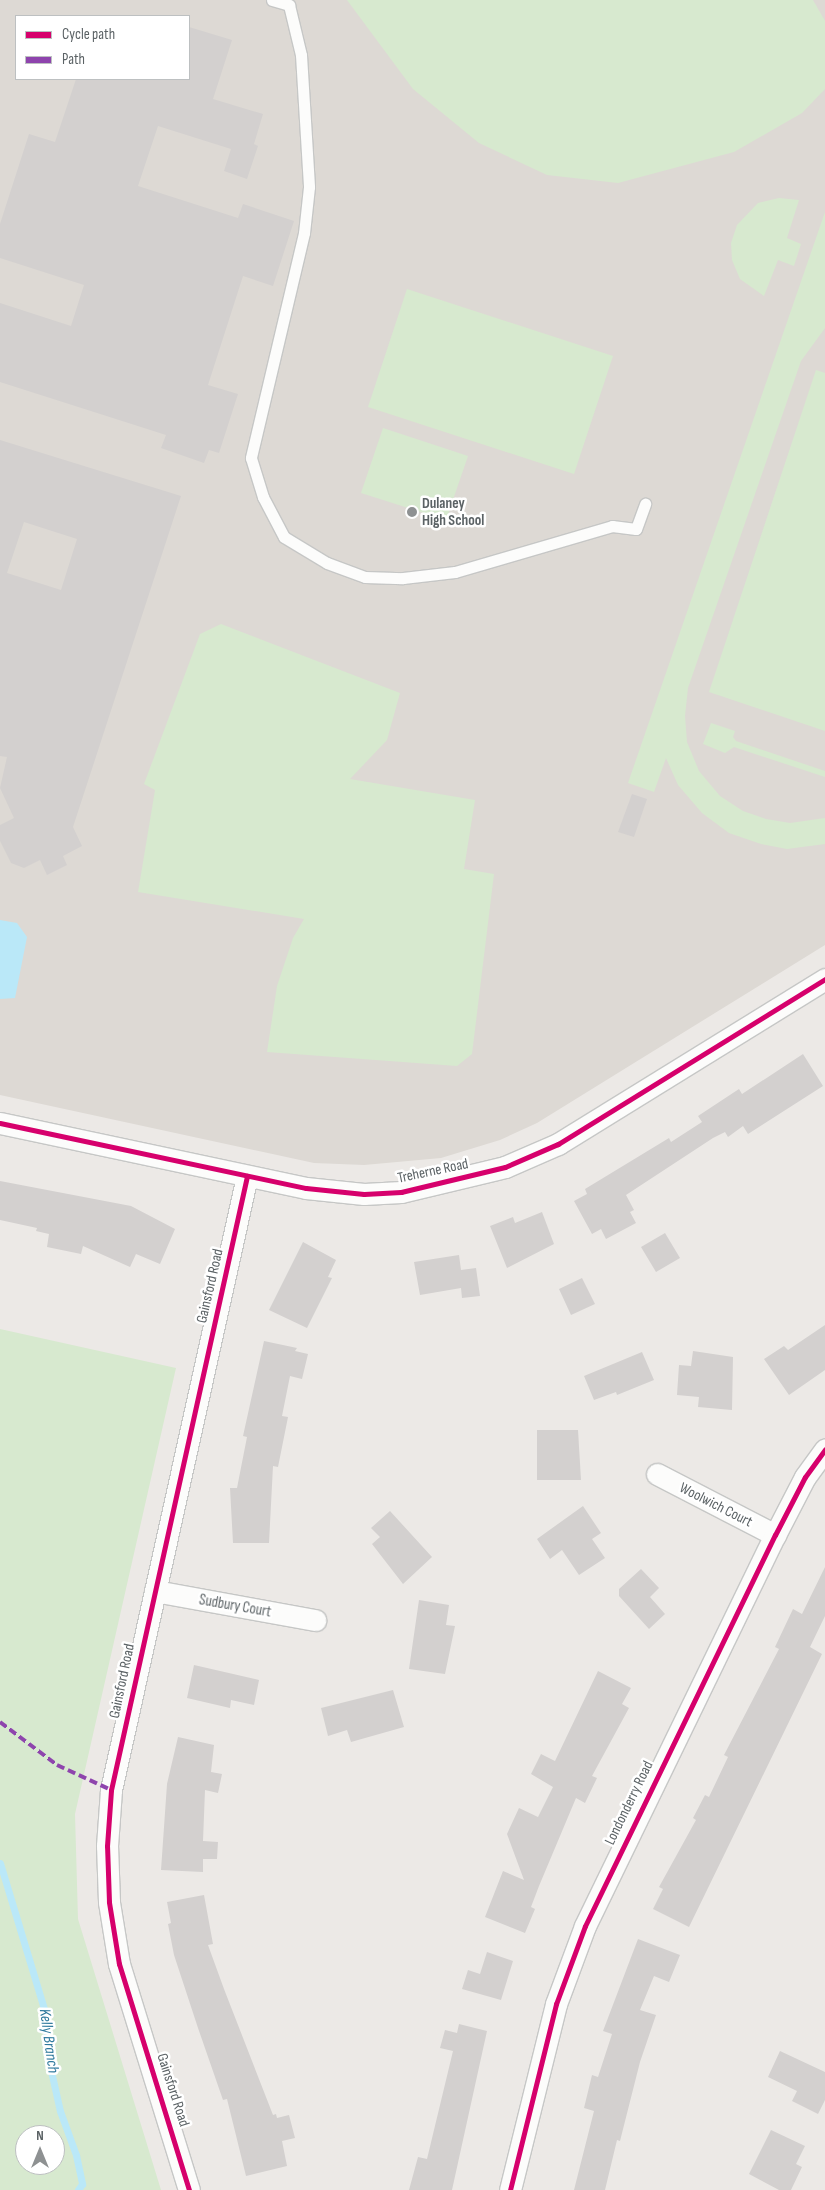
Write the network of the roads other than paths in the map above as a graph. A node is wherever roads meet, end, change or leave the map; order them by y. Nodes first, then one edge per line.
1 (272, 0) edge
2 (645, 504) dead end
3 (825, 979) edge
4 (0, 1123) edge
5 (247, 1176) junction
6 (825, 1449) edge
7 (657, 1474) dead end
8 (775, 1535) junction
9 (155, 1591) junction
10 (315, 1620) dead end
11 (189, 2190) edge
12 (510, 2190) edge

1 - 2 lane
3 - 5 street, Treherne Road
4 - 5 street, Treherne Road
5 - 9 street, Gainsford Road
6 - 8 street, Londonderry Road
7 - 8 street, Woolwich Court
8 - 12 street, Londonderry Road
9 - 10 street, Sudbury Court
9 - 11 street, Gainsford Road

